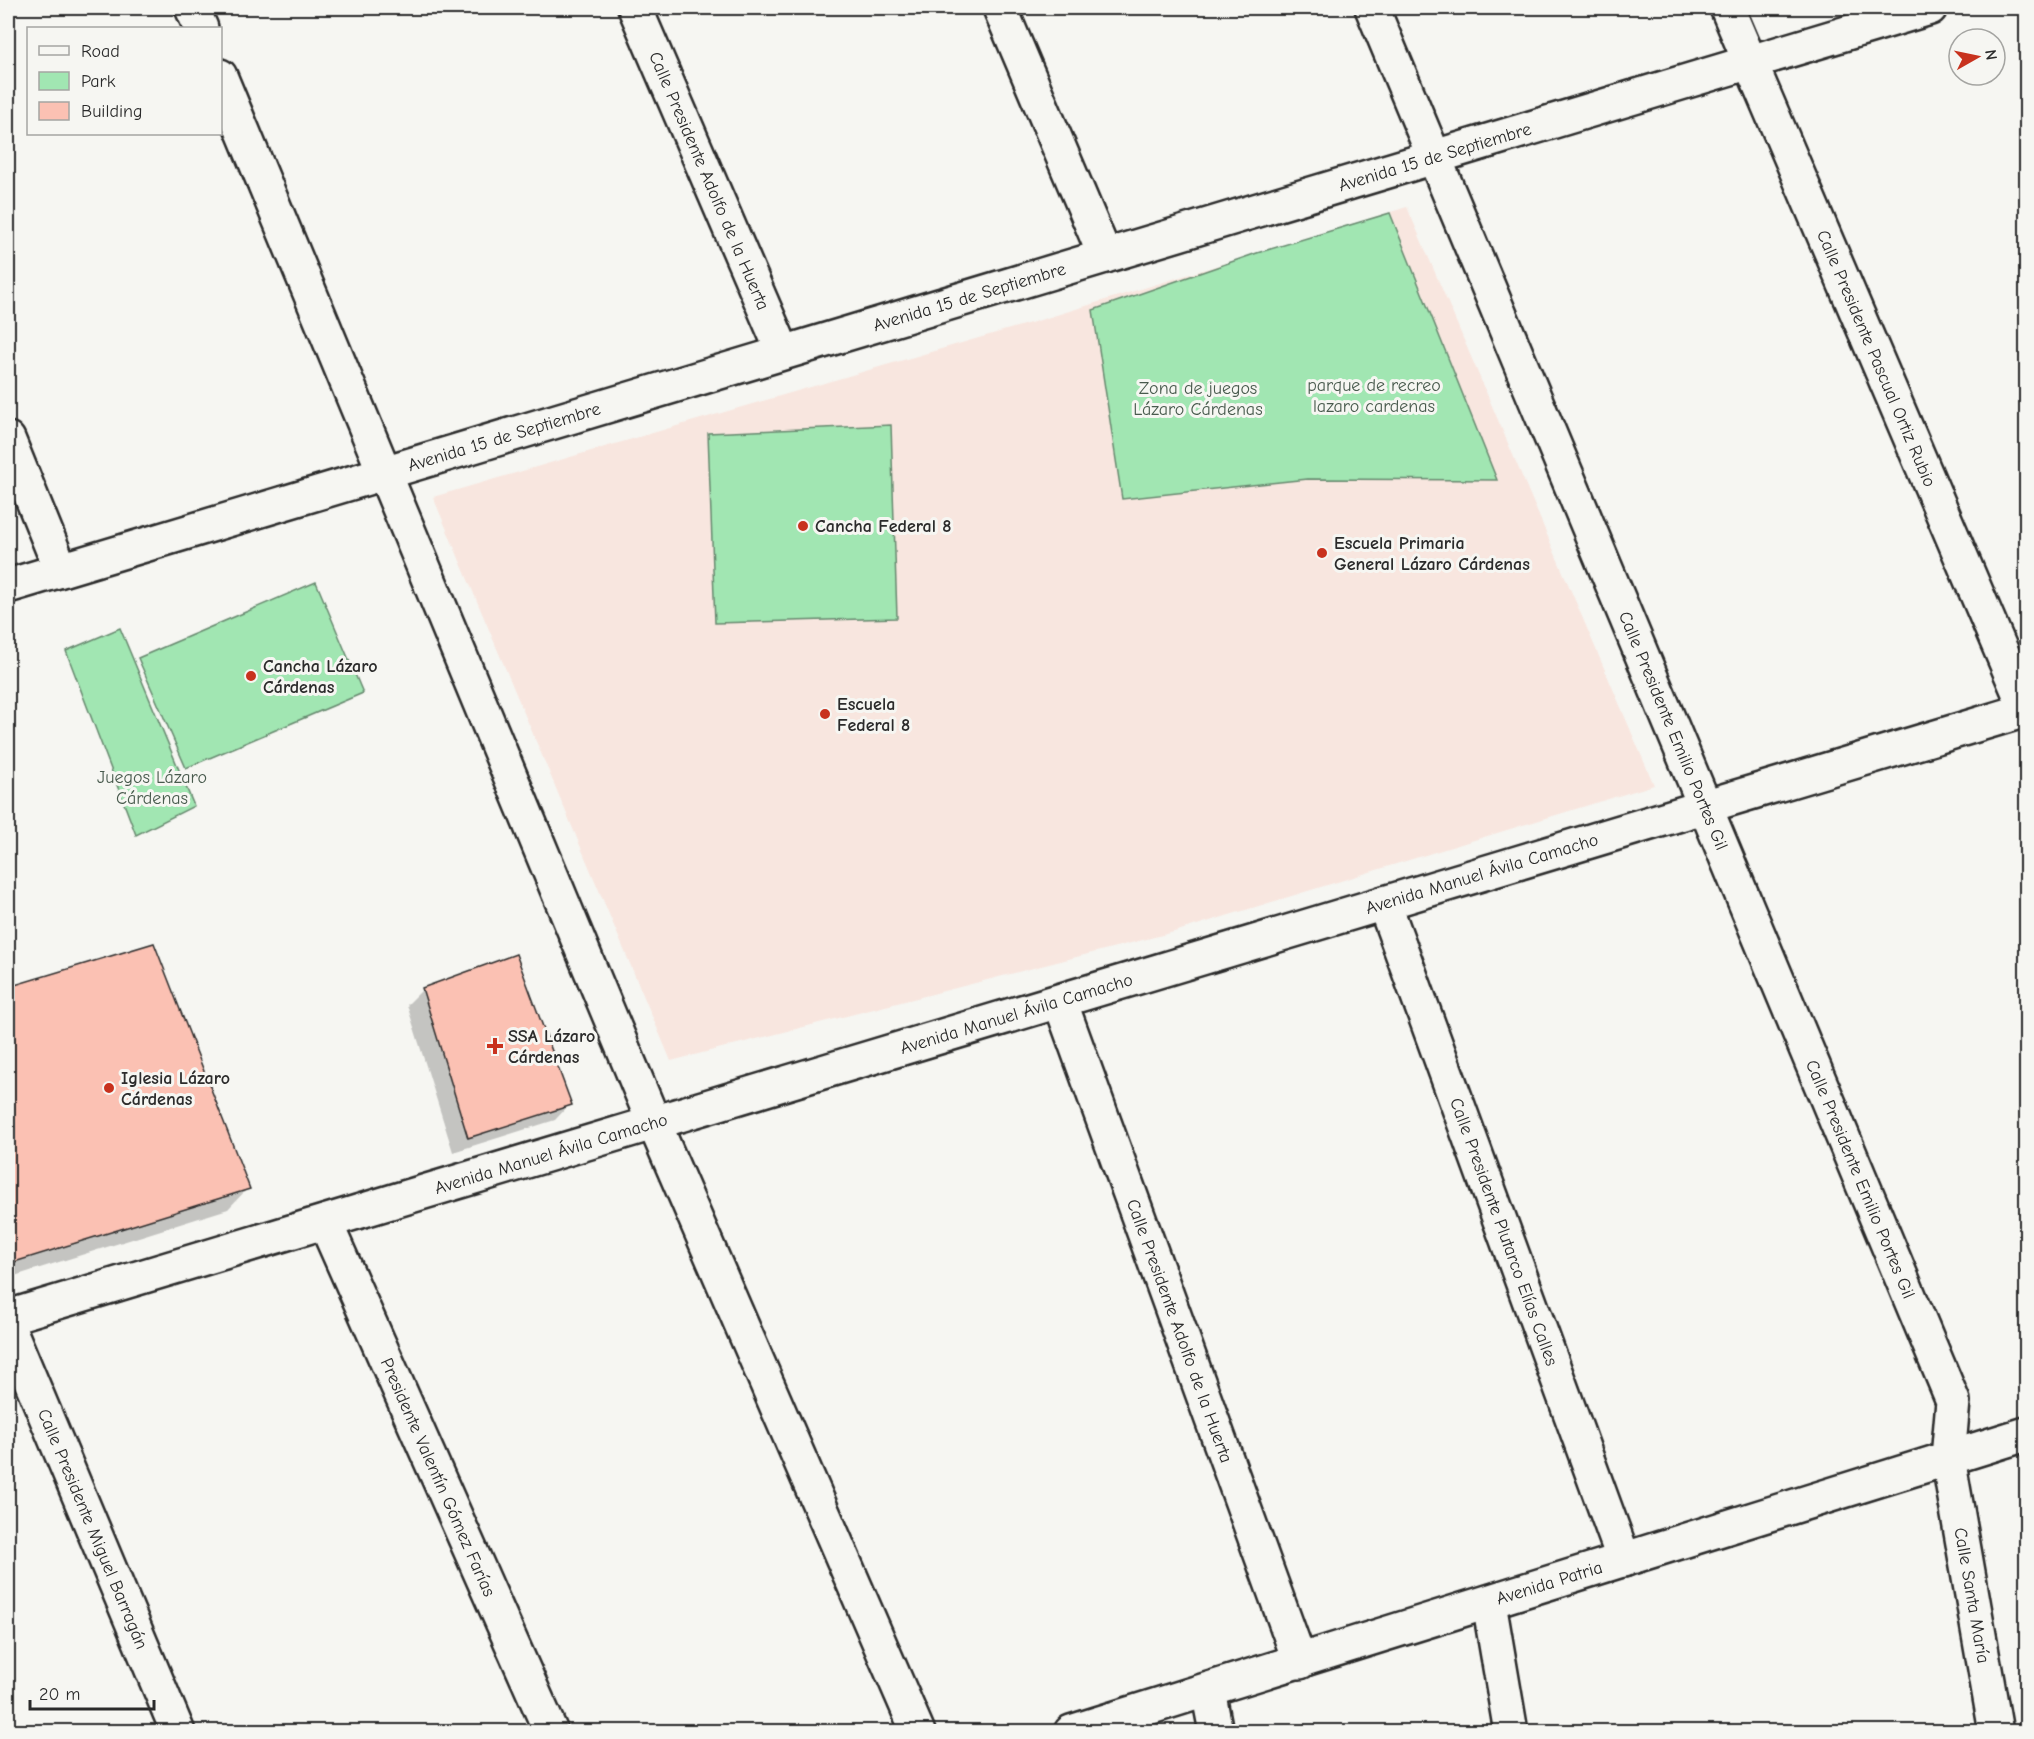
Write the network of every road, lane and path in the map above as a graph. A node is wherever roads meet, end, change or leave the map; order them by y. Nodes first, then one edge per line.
1 (192, 8) edge
2 (635, 8) edge
3 (1000, 8) edge
4 (1372, 8) edge
5 (1727, 8) edge
6 (1930, 8) edge
7 (201, 27) edge
8 (1750, 62) junction
9 (222, 81) edge
10 (1433, 157) junction
11 (1105, 256) junction
12 (783, 352) junction
13 (8, 439) edge
14 (383, 472) junction
15 (61, 570) junction
16 (8, 586) edge
17 (2026, 709) edge
18 (1707, 806) junction
19 (1384, 903) junction
20 (1060, 1001) junction
21 (654, 1123) junction
22 (326, 1222) junction
23 (8, 1317) edge
24 (8, 1326) edge
25 (2026, 1434) edge
26 (1948, 1458) junction
27 (1624, 1560) junction
28 (1489, 1603) junction
29 (1300, 1662) junction
30 (1208, 1690) junction
31 (178, 1731) edge
32 (551, 1731) edge
33 (918, 1731) edge
34 (1071, 1731) edge
35 (1216, 1731) edge
36 (1510, 1731) edge
37 (1996, 1731) edge

1 - 7 street
2 - 12 street, Calle Presidente Adolfo de la Huerta
3 - 11 street
4 - 10 street, Calle Presidente Emilio Portes Gil
5 - 8 street, Calle Presidente Pascual Ortiz Rubio
6 - 8 street, Avenida 15 de Septiembre
8 - 10 street, Avenida 15 de Septiembre
8 - 17 street, Calle Presidente Pascual Ortiz Rubio
9 - 14 street
10 - 11 street, Avenida 15 de Septiembre
10 - 18 street, Calle Presidente Emilio Portes Gil
11 - 12 street, Avenida 15 de Septiembre
12 - 14 street, Avenida 15 de Septiembre
13 - 15 street
14 - 15 street, Avenida 15 de Septiembre
14 - 21 street
15 - 16 street, Avenida 15 de Septiembre
17 - 18 street, Avenida Manuel Ávila Camacho
18 - 19 street, Avenida Manuel Ávila Camacho
18 - 26 street, Calle Presidente Emilio Portes Gil
19 - 20 street, Avenida Manuel Ávila Camacho
19 - 27 street, Calle Presidente Plutarco Elías Calles
20 - 21 street, Avenida Manuel Ávila Camacho
20 - 29 street, Calle Presidente Adolfo de la Huerta
21 - 22 street, Avenida Manuel Ávila Camacho
21 - 33 street
22 - 23 street, Avenida Manuel Ávila Camacho
22 - 32 street, Presidente Valentín Gómez Farías
24 - 31 street, Calle Presidente Miguel Barragán
25 - 26 street, Avenida Patria
26 - 27 street, Avenida Patria
26 - 37 street, Calle Santa María
27 - 28 street, Avenida Patria
28 - 29 street, Avenida Patria
28 - 36 street
29 - 30 street, Avenida Patria
30 - 34 street, Avenida Patria
30 - 35 street

